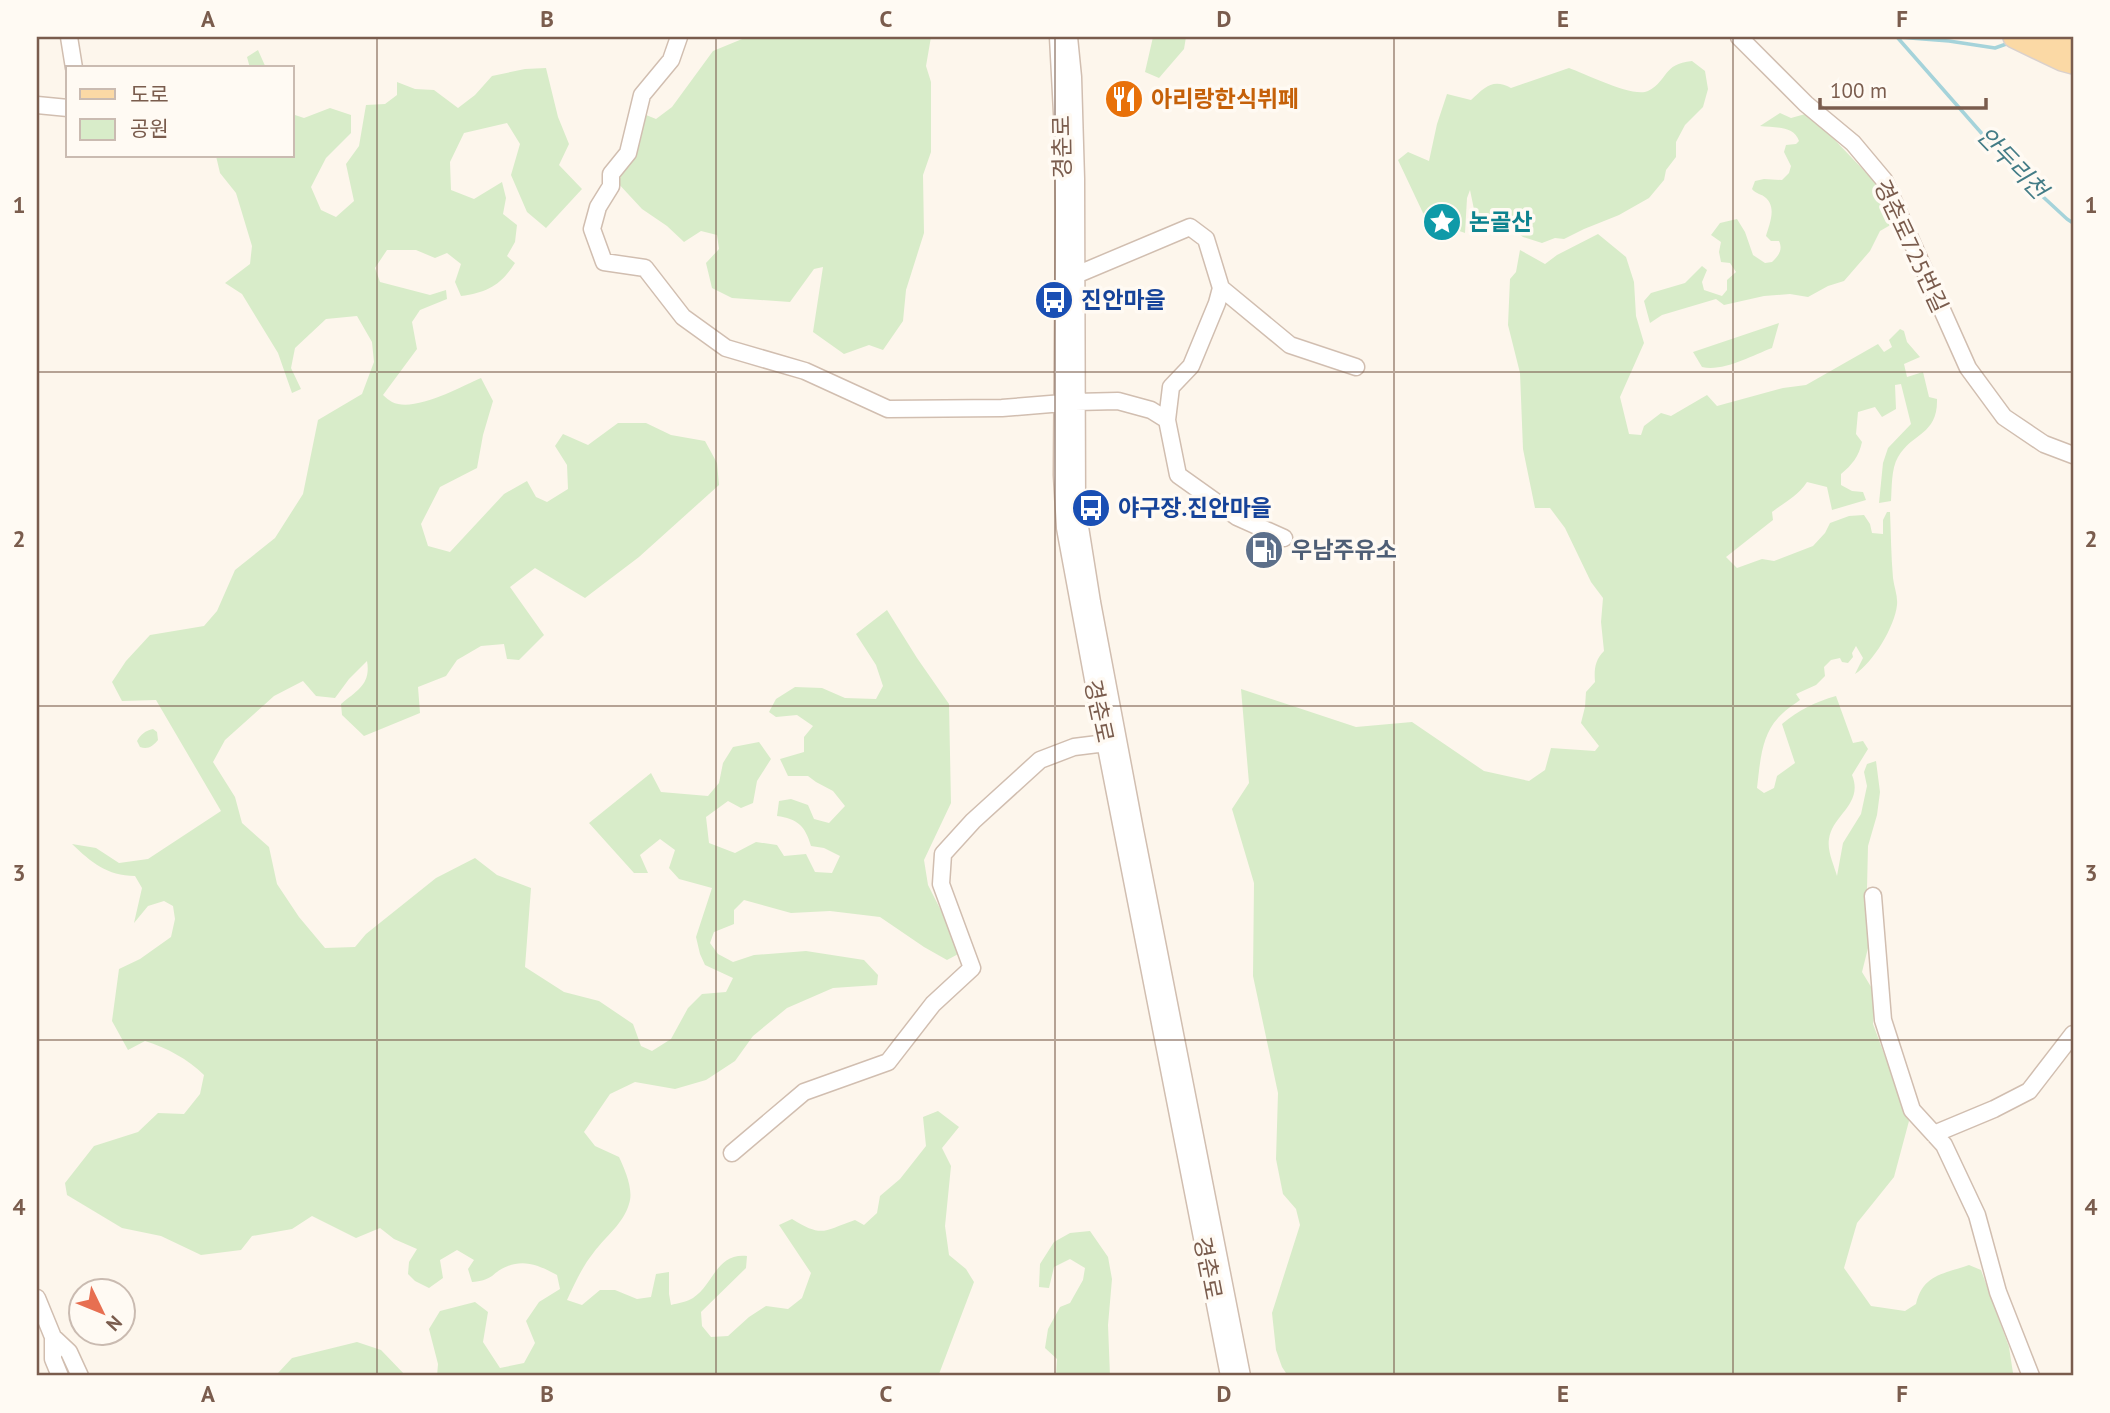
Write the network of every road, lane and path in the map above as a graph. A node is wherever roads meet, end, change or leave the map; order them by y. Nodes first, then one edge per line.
1 (69, 37) edge
2 (679, 37) edge
3 (1058, 37) edge
4 (1069, 37) edge
5 (1739, 37) edge
6 (2014, 37) edge
7 (2047, 37) edge
8 (2069, 57) edge
9 (74, 66) edge
10 (37, 105) edge
11 (66, 108) edge
12 (1076, 275) junction
13 (1221, 288) junction
14 (1356, 367) dead end
15 (1069, 403) junction
16 (1167, 420) junction
17 (2073, 455) edge
18 (1284, 538) dead end
19 (1106, 743) junction
20 (1873, 896) dead end
21 (2073, 1034) edge
22 (1934, 1134) junction
23 (732, 1153) dead end
24 (37, 1298) edge
25 (53, 1337) junction
26 (60, 1376) edge
27 (80, 1376) edge
28 (1229, 1376) edge
29 (1242, 1376) edge
30 (2031, 1376) edge

1 - 9 street
2 - 15 street
3 - 15 street, 경춘로
4 - 12 street, 경춘로
5 - 17 street, 경춘로725번길
6 - 8 main road
7 - 8 main road
10 - 11 street
12 - 13 street
12 - 15 street, 경춘로
13 - 14 street
13 - 16 street
15 - 16 street
15 - 19 street, 경춘로
15 - 29 street, 경춘로
16 - 18 street
19 - 23 street
19 - 28 street, 경춘로
20 - 22 street
21 - 22 street
22 - 30 street
24 - 25 street
25 - 26 street
25 - 27 street

